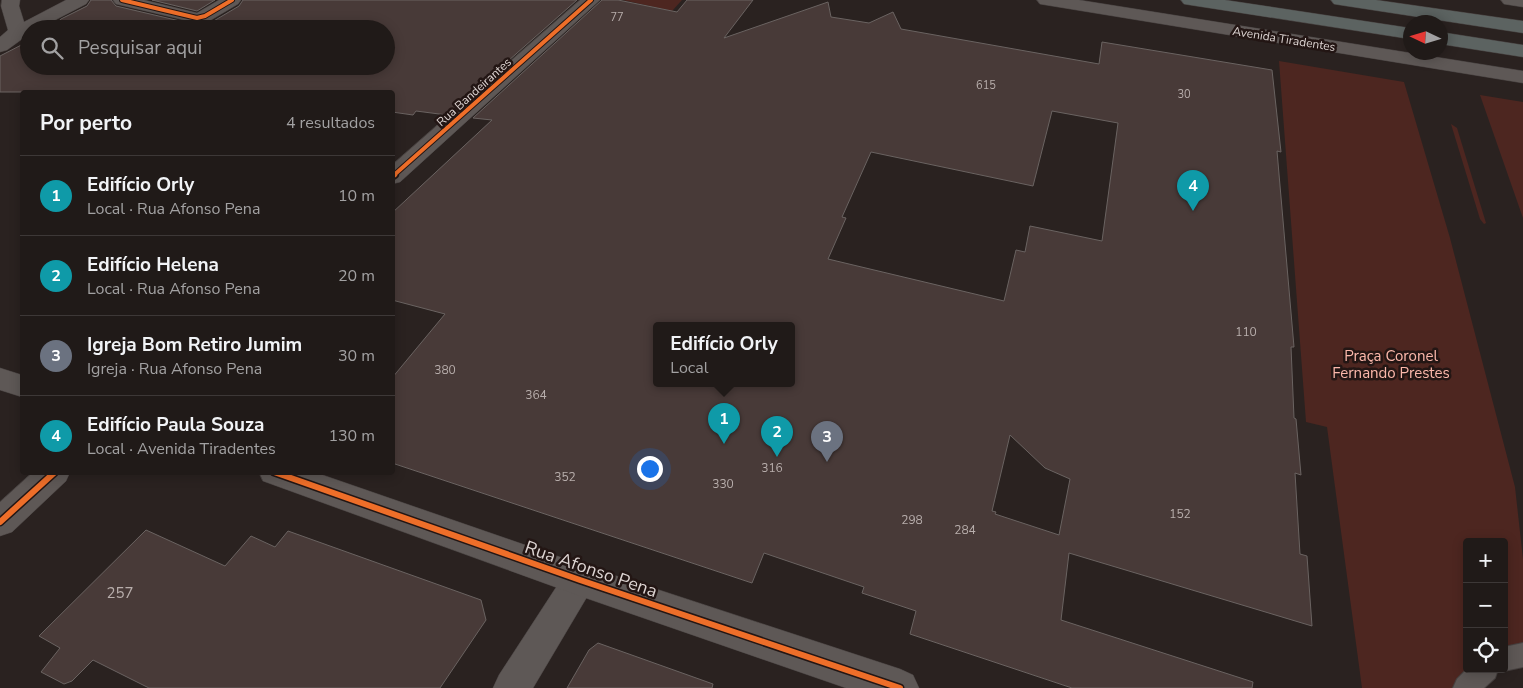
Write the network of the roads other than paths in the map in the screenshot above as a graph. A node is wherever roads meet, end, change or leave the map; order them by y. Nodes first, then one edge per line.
1 (11, 0) edge
2 (80, 0) edge
3 (122, 0) edge
4 (232, 0) edge
5 (591, 0) edge
6 (1046, 0) edge
7 (1190, 0) edge
8 (1340, 0) edge
9 (1415, 0) edge
10 (1510, 0) edge
11 (1523, 2) edge
12 (1523, 19) edge
13 (41, 20) edge
14 (1523, 27) edge
15 (18, 32) joint
16 (1403, 33) edge
17 (1448, 39) edge
18 (0, 46) edge
19 (1523, 51) edge
20 (1523, 77) edge
21 (395, 174) edge
22 (0, 378) edge
23 (20, 385) edge
24 (52, 475) edge
25 (282, 475) edge
26 (0, 522) edge
27 (580, 580) junction
28 (1523, 655) edge
29 (1508, 658) edge
30 (1482, 673) edge
31 (512, 688) edge
32 (900, 688) edge
33 (1466, 688) edge

1 - 15 street
2 - 13 street
3 - 4 street
5 - 21 street, Rua Bandeirantes
6 - 20 street, Avenida Tiradentes
7 - 16 highway, Avenida Tiradentes
8 - 14 highway
9 - 12 highway
10 - 11 street
15 - 18 street
17 - 19 highway
22 - 23 street
24 - 26 street
25 - 27 street, Rua Afonso Pena
27 - 31 street
27 - 32 street, Rua Afonso Pena
28 - 29 lane
30 - 33 lane

